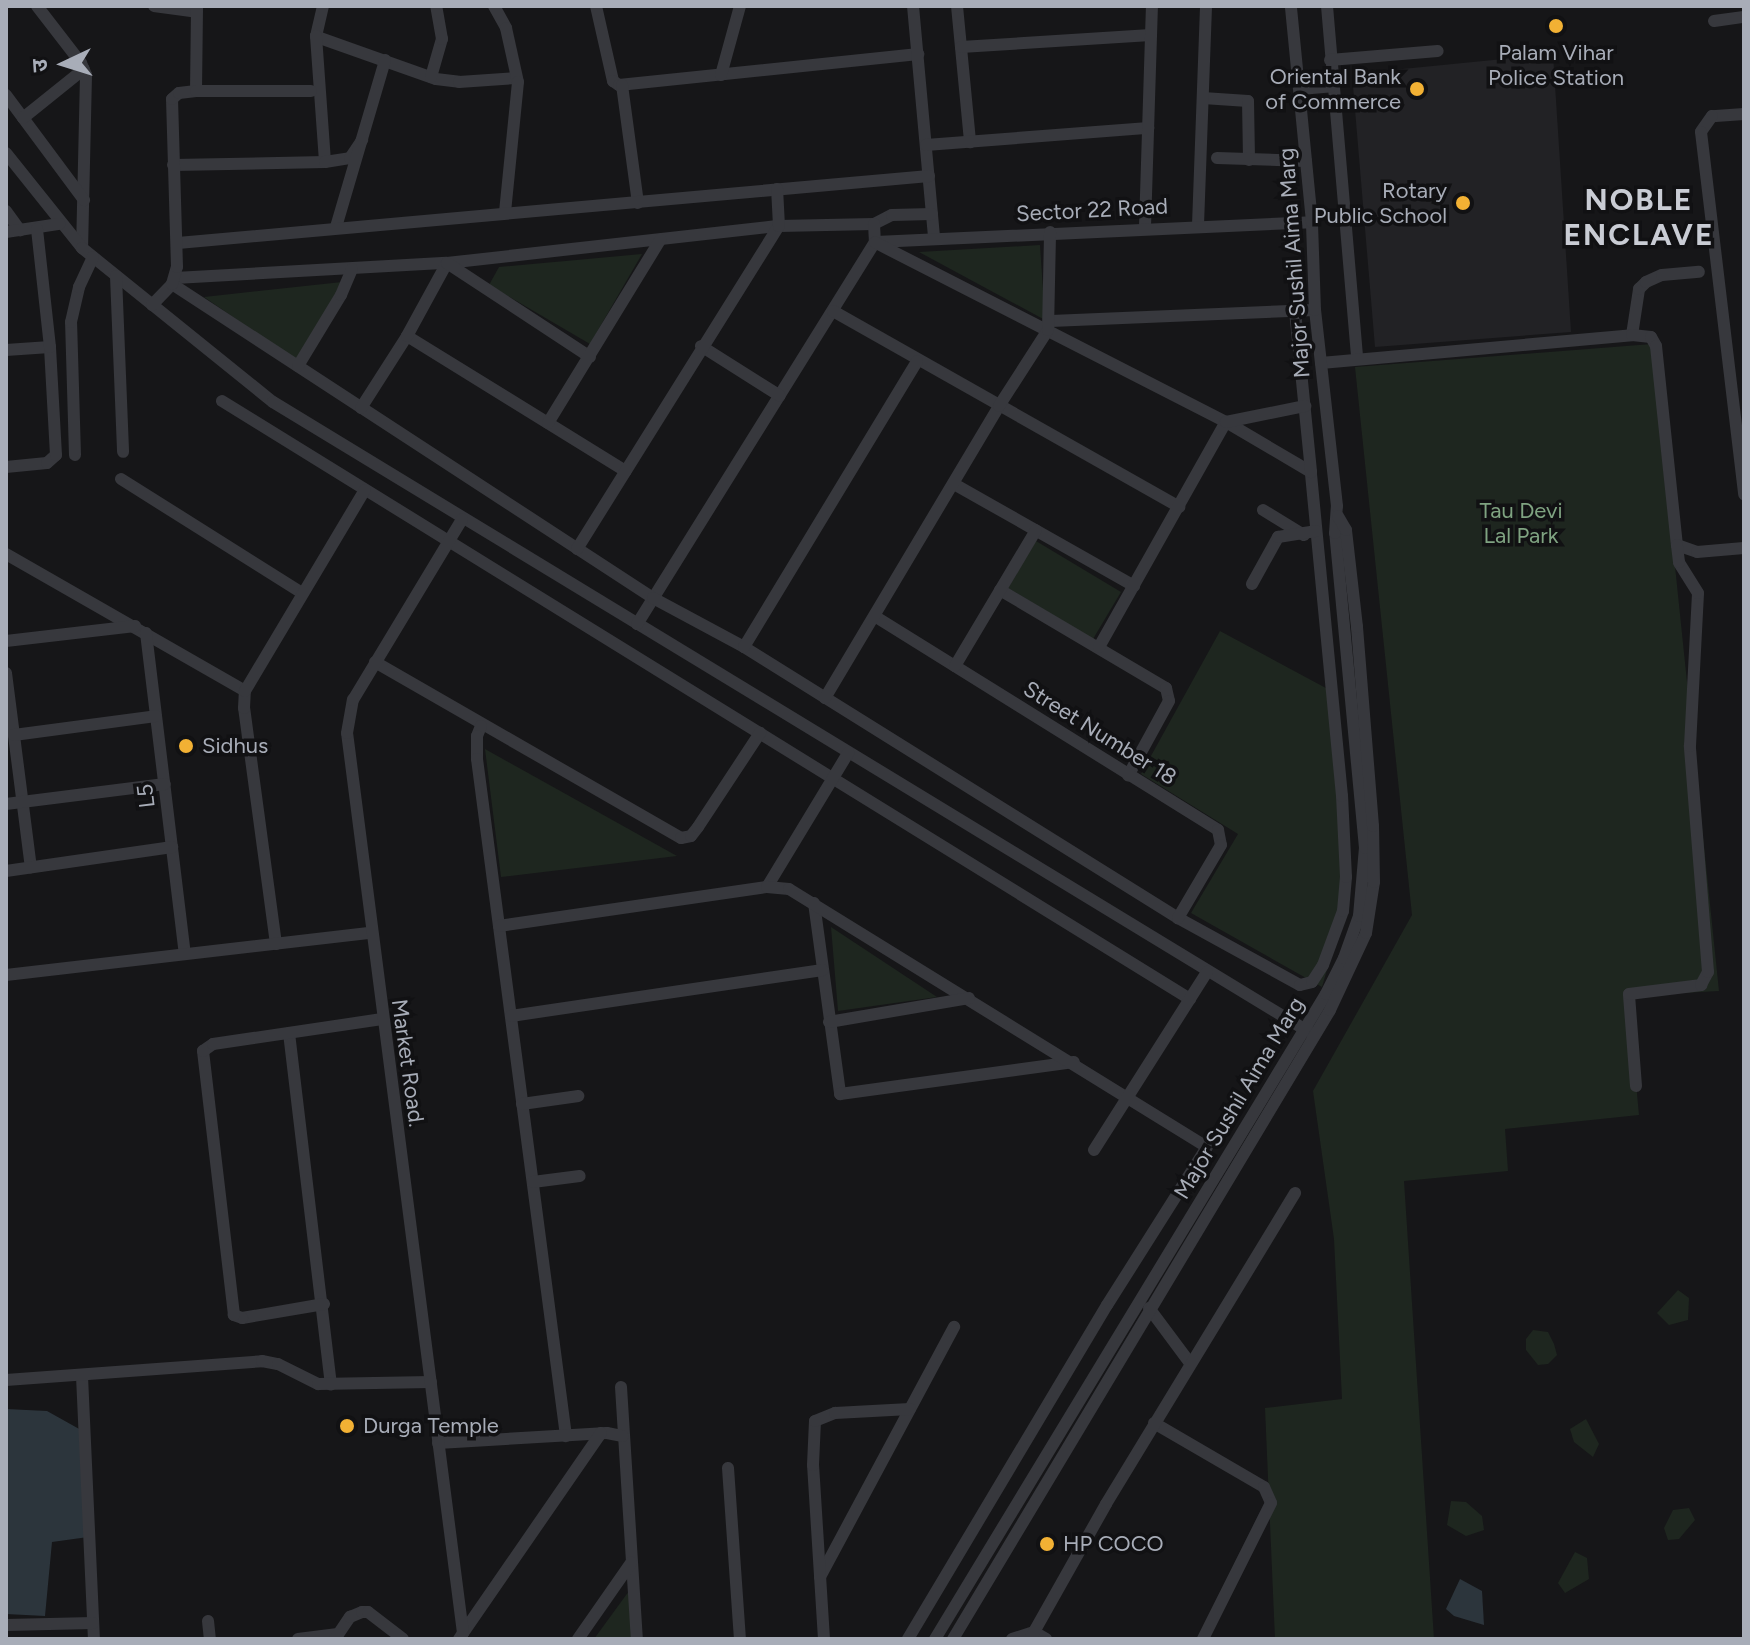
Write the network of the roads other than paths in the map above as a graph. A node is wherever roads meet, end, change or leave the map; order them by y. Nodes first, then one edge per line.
1 (37, 6) edge
2 (154, 6) edge
3 (323, 6) edge
4 (436, 6) edge
5 (494, 6) edge
6 (596, 6) edge
7 (740, 6) edge
8 (913, 6) edge
9 (957, 6) edge
10 (1152, 6) edge
11 (1206, 6) edge
12 (1291, 6) edge
13 (1327, 6) edge
14 (197, 9) edge
15 (1744, 17) edge
16 (1714, 21) dead end
17 (1151, 35) junction
18 (316, 36) junction
19 (961, 47) junction
20 (1438, 51) dead end
21 (918, 54) junction
22 (385, 60) junction
23 (1330, 60) junction
24 (84, 69) junction
25 (721, 75) junction
26 (431, 77) junction
27 (516, 78) junction
28 (622, 85) junction
29 (1332, 86) junction
30 (1300, 89) junction
31 (196, 91) junction
32 (311, 91) dead end
33 (6, 95) edge
34 (1203, 98) junction
35 (1744, 114) edge
36 (23, 118) junction
37 (1148, 128) junction
38 (362, 140) junction
39 (970, 142) junction
40 (926, 145) junction
41 (6, 153) edge
42 (1217, 158) dead end
43 (1249, 160) junction
44 (1306, 161) junction
45 (325, 162) junction
46 (173, 165) junction
47 (929, 176) junction
48 (777, 189) junction
49 (84, 200) junction
50 (638, 203) junction
51 (6, 211) edge
52 (505, 213) junction
53 (932, 214) junction
54 (1312, 222) junction
55 (59, 224) junction
56 (874, 224) junction
57 (1198, 225) junction
58 (779, 226) junction
59 (336, 227) junction
60 (1145, 227) junction
61 (37, 229) junction
62 (20, 230) junction
63 (6, 232) edge
64 (1050, 232) junction
65 (934, 238) junction
66 (660, 240) junction
67 (875, 242) junction
68 (178, 243) junction
69 (82, 248) junction
70 (93, 257) junction
71 (447, 263) junction
72 (352, 269) junction
73 (1699, 272) dead end
74 (116, 276) junction
75 (174, 281) junction
76 (152, 305) junction
77 (1315, 310) junction
78 (833, 311) junction
79 (1295, 311) junction
80 (1050, 326) junction
81 (1632, 335) junction
82 (407, 336) junction
83 (701, 346) junction
84 (50, 347) junction
85 (6, 350) edge
86 (590, 357) junction
87 (1357, 359) junction
88 (917, 361) junction
89 (1321, 363) junction
90 (298, 366) junction
91 (780, 396) junction
92 (222, 401) dead end
93 (999, 406) junction
94 (1305, 406) junction
95 (361, 408) junction
96 (1226, 422) junction
97 (548, 423) junction
98 (123, 452) dead end
99 (75, 455) dead end
100 (6, 467) edge
101 (626, 471) junction
102 (1311, 472) junction
103 (121, 479) dead end
104 (954, 484) junction
105 (365, 490) junction
106 (1744, 494) edge
107 (1179, 507) junction
108 (1263, 510) dead end
109 (462, 519) junction
110 (1036, 530) junction
111 (1310, 533) junction
112 (448, 542) junction
113 (1677, 545) junction
114 (1744, 548) edge
115 (577, 549) junction
116 (6, 554) edge
117 (1252, 584) dead end
118 (1134, 586) junction
119 (1000, 590) junction
120 (302, 593) junction
121 (653, 598) junction
122 (876, 617) junction
123 (637, 624) junction
124 (141, 630) junction
125 (6, 641) edge
126 (744, 647) junction
127 (1099, 647) junction
128 (375, 662) junction
129 (955, 666) junction
130 (6, 673) edge
131 (245, 691) junction
132 (825, 698) junction
133 (156, 716) junction
134 (481, 726) junction
135 (760, 733) junction
136 (14, 735) junction
137 (848, 753) junction
138 (1128, 776) junction
139 (833, 778) junction
140 (165, 784) junction
141 (22, 802) junction
142 (6, 804) edge
143 (172, 847) junction
144 (31, 867) junction
145 (6, 871) edge
146 (767, 887) junction
147 (814, 903) junction
148 (1178, 918) junction
149 (499, 926) junction
150 (371, 933) junction
151 (276, 944) junction
152 (185, 954) junction
153 (823, 970) junction
154 (1207, 972) junction
155 (6, 975) edge
156 (969, 998) junction
157 (1190, 999) junction
158 (511, 1016) junction
159 (382, 1019) junction
160 (829, 1022) junction
161 (1309, 1032) junction
162 (289, 1033) junction
163 (1074, 1062) junction
164 (1636, 1086) dead end
165 (578, 1096) dead end
166 (1128, 1097) junction
167 (522, 1104) junction
168 (1207, 1147) junction
169 (1094, 1150) dead end
170 (1225, 1160) junction
171 (580, 1176) dead end
172 (533, 1182) junction
173 (1295, 1193) dead end
174 (324, 1304) junction
175 (1149, 1308) junction
176 (954, 1327) dead end
177 (1190, 1363) junction
178 (82, 1376) junction
179 (6, 1380) edge
180 (431, 1382) junction
181 (331, 1385) junction
182 (621, 1387) dead end
183 (910, 1409) junction
184 (1154, 1423) junction
185 (601, 1433) junction
186 (566, 1436) junction
187 (623, 1436) junction
188 (438, 1443) junction
189 (728, 1468) dead end
190 (631, 1563) junction
191 (820, 1577) junction
192 (208, 1621) dead end
193 (93, 1623) junction
194 (6, 1625) edge
195 (461, 1636) edge
196 (336, 1637) edge
197 (1022, 1637) edge
198 (94, 1639) edge
199 (210, 1639) edge
200 (298, 1639) edge
201 (403, 1639) edge
202 (578, 1639) edge
203 (637, 1639) edge
204 (740, 1639) edge
205 (824, 1639) edge
206 (908, 1639) edge
207 (935, 1639) edge
208 (953, 1639) edge
209 (1046, 1639) edge
210 (1203, 1639) edge

1 - 24 street
2 - 14 street
3 - 18 street
4 - 26 street
5 - 27 street
6 - 28 street
7 - 25 street
8 - 21 street
9 - 19 street
10 - 17 street
11 - 34 street
12 - 30 street, Major Sushil Aima Marg
13 - 23 street
14 - 31 street
15 - 16 street
17 - 19 street
17 - 37 street
18 - 22 street
18 - 45 street
19 - 39 street
20 - 23 street
21 - 25 street
21 - 40 street
22 - 26 street
22 - 38 street
23 - 29 street
24 - 36 street
24 - 49 street
25 - 28 street
26 - 27 street
27 - 52 street
28 - 50 street
29 - 30 street
29 - 87 street
30 - 44 street, Major Sushil Aima Marg
31 - 32 street
31 - 46 street
33 - 36 street
34 - 43 street
34 - 57 street
35 - 106 street
36 - 49 street
37 - 39 street
37 - 60 street
38 - 45 street
38 - 59 street
39 - 40 street
40 - 47 street
41 - 55 street
42 - 43 street
43 - 44 street
44 - 54 street, Major Sushil Aima Marg
45 - 46 street
46 - 68 street
47 - 48 street
47 - 53 street
48 - 50 street
48 - 58 street
49 - 69 street
50 - 52 street
51 - 62 street
52 - 59 street
53 - 56 street
53 - 65 street
54 - 57 street, Sector 22 Road
54 - 77 street, Major Sushil Aima Marg
55 - 61 street
55 - 69 street
56 - 58 street
56 - 67 street
57 - 60 street, Sector 22 Road
58 - 66 street
58 - 83 street
59 - 68 street
60 - 64 street, Sector 22 Road
61 - 62 street
61 - 84 street
62 - 63 street
64 - 65 street, Sector 22 Road
64 - 80 street
65 - 67 street, Sector 22 Road
66 - 71 street
66 - 86 street
67 - 78 street
67 - 80 street
68 - 75 street
69 - 70 street
70 - 74 street
70 - 99 street
71 - 72 street
71 - 82 street
71 - 86 street
72 - 75 street
72 - 90 street
73 - 81 street
74 - 76 street
74 - 98 street
75 - 76 street
75 - 90 street
76 - 109 street
77 - 79 street
77 - 89 street, Major Sushil Aima Marg
78 - 88 street
78 - 91 street
79 - 80 street
79 - 94 street
80 - 93 street
80 - 96 street
81 - 87 street
81 - 113 street
82 - 95 street
82 - 97 street
83 - 91 street
83 - 101 street
84 - 85 street
84 - 100 street
86 - 97 street
87 - 89 street
88 - 93 street
88 - 126 street
89 - 161 street, Major Sushil Aima Marg
90 - 95 street
91 - 121 street
92 - 105 street
93 - 104 street
93 - 107 street
94 - 96 street
94 - 102 street
95 - 115 street
96 - 102 street
96 - 107 street
97 - 101 street
101 - 115 street
102 - 111 street
103 - 120 street
104 - 110 street
104 - 122 street
105 - 112 street
105 - 120 street
107 - 118 street
108 - 111 street
109 - 112 street, Market Road.
109 - 123 street
110 - 118 street
110 - 119 street
111 - 117 street
111 - 148 street
112 - 128 street, Market Road.
112 - 135 street
113 - 114 street
113 - 164 street
115 - 121 street
116 - 124 street
118 - 127 street
119 - 127 street
119 - 129 street
120 - 131 street
121 - 123 street
121 - 126 street
122 - 129 street, Street Number 18
122 - 132 street
123 - 137 street
124 - 125 street
124 - 131 street
124 - 133 street, L5
126 - 132 street
127 - 138 street
128 - 134 street
128 - 150 street, Market Road.
129 - 138 street, Street Number 18
130 - 136 street
131 - 151 street
132 - 148 street
133 - 136 street
133 - 140 street, L5
134 - 135 street
134 - 149 street
135 - 139 street
136 - 141 street
137 - 139 street
137 - 154 street
138 - 148 street, Street Number 18
139 - 146 street
139 - 157 street
140 - 141 street
140 - 143 street, L5
141 - 142 street
141 - 144 street
143 - 144 street
143 - 152 street, L5
144 - 145 street
146 - 147 street
146 - 149 street
147 - 153 street
147 - 156 street
149 - 158 street
150 - 151 street
150 - 159 street, Market Road.
151 - 152 street
152 - 155 street
153 - 158 street
153 - 160 street
154 - 157 street
154 - 161 street
156 - 160 street
156 - 163 street
157 - 166 street
158 - 167 street
159 - 162 street
159 - 180 street, Market Road.
160 - 163 street
161 - 170 street, Major Sushil Aima Marg
161 - 175 street, Major Sushil Aima Marg
162 - 174 street
162 - 174 street
163 - 166 street
165 - 167 street
166 - 168 street
166 - 169 street
167 - 172 street
168 - 170 street
168 - 206 street
170 - 207 street, Major Sushil Aima Marg
171 - 172 street
172 - 186 street
173 - 177 street
174 - 181 street
175 - 177 street
175 - 208 street, Major Sushil Aima Marg
176 - 183 street
177 - 184 street
178 - 179 street
178 - 181 street
178 - 193 street
180 - 181 street
180 - 188 street, Market Road.
182 - 187 street
183 - 191 street
183 - 191 street
184 - 197 street
184 - 210 street
185 - 186 street
185 - 187 street
185 - 195 street
186 - 188 street
187 - 190 street
188 - 195 street, Market Road.
189 - 204 street
190 - 202 street
190 - 203 street
191 - 205 street
192 - 199 street
193 - 194 street
193 - 198 street
196 - 200 street
196 - 201 street
197 - 209 street

